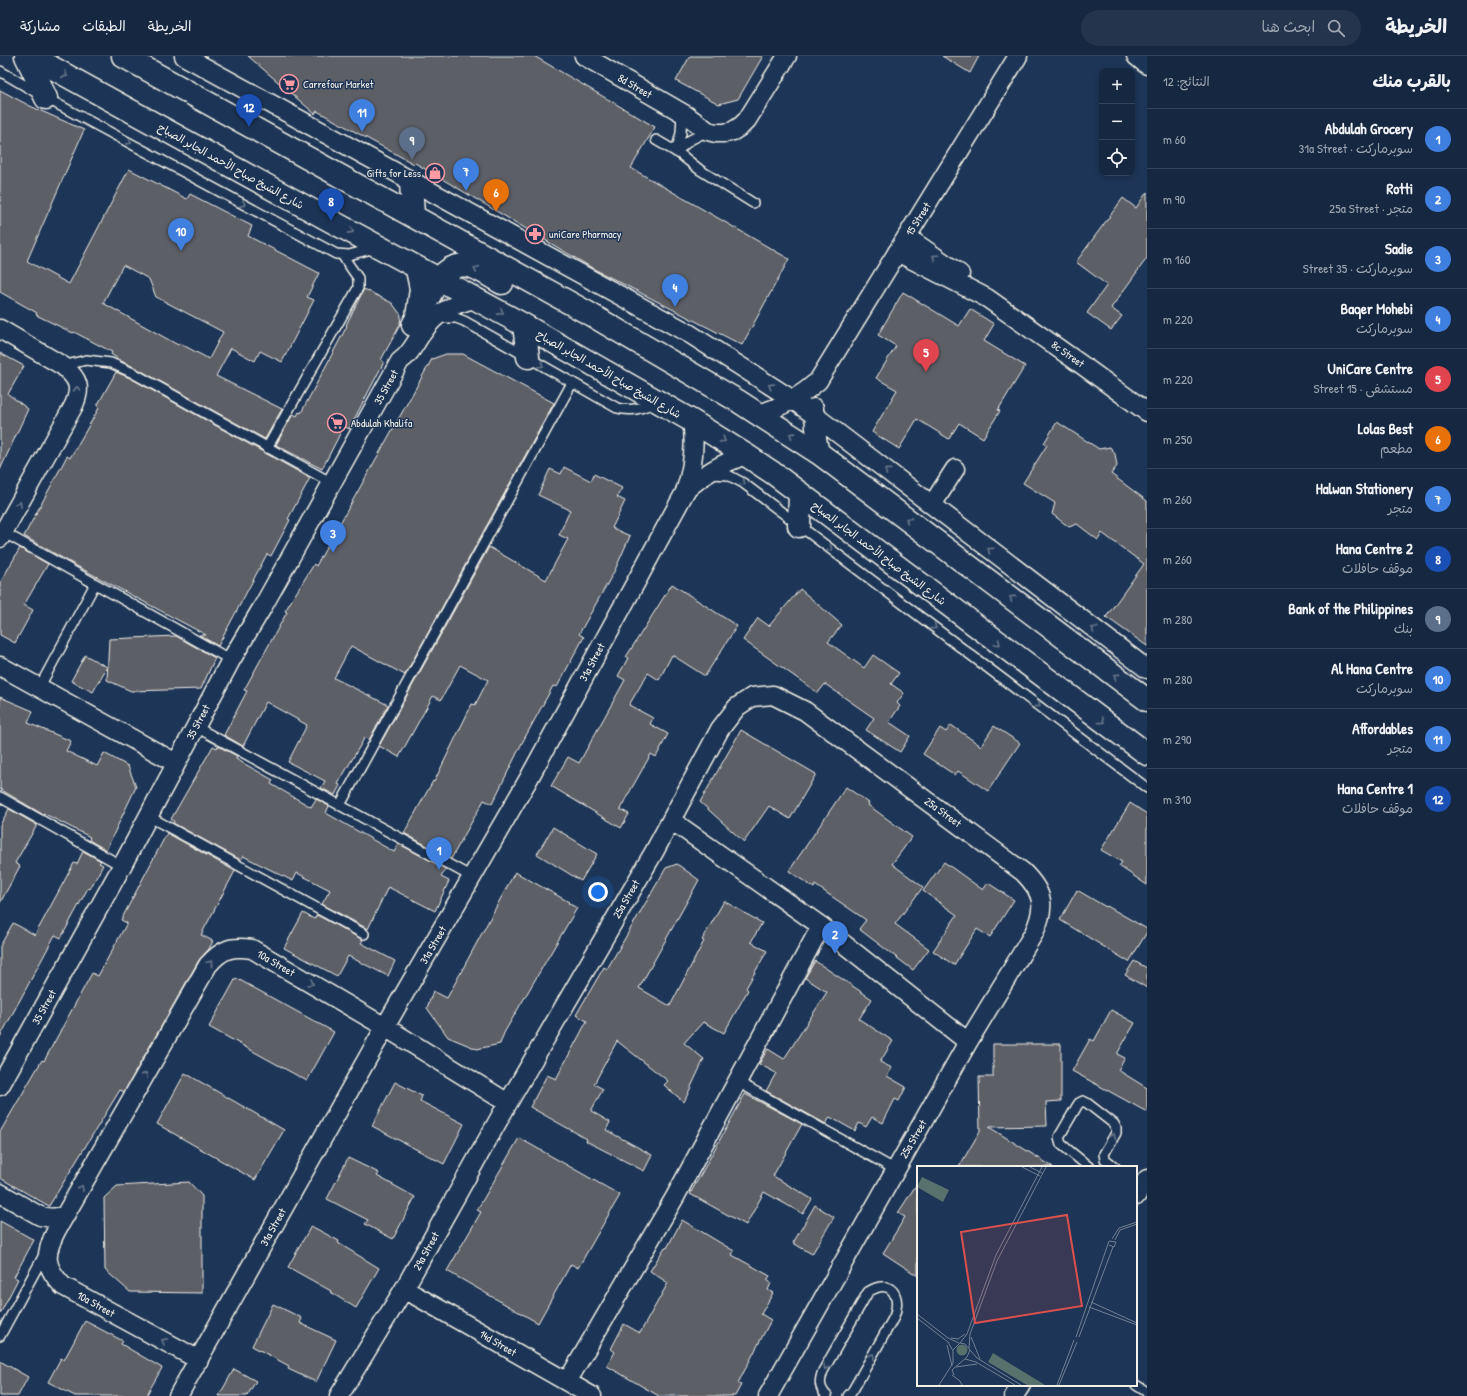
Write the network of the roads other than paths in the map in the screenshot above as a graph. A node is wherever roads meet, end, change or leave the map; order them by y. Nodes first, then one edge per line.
1 (26, 56) edge
2 (31, 56) edge
3 (123, 56) edge
4 (184, 56) edge
5 (584, 56) edge
6 (787, 56) edge
7 (1018, 56) edge
8 (1136, 56) edge
9 (1147, 65) edge
10 (0, 71) edge
11 (46, 98) junction
12 (684, 114) junction
13 (719, 128) junction
14 (656, 140) dead end
15 (676, 152) junction
16 (411, 182) junction
17 (753, 203) dead end
18 (413, 216) junction
19 (902, 245) junction
20 (380, 247) junction
21 (342, 255) junction
22 (414, 265) junction
23 (439, 279) junction
24 (476, 299) junction
25 (588, 313) junction
26 (422, 323) junction
27 (524, 325) junction
28 (0, 329) edge
29 (528, 357) junction
30 (63, 366) junction
31 (818, 382) junction
32 (572, 383) junction
33 (793, 400) junction
34 (658, 401) junction
35 (1147, 412) edge
36 (759, 414) junction
37 (814, 415) junction
38 (692, 421) junction
39 (267, 448) junction
40 (820, 454) junction
41 (746, 455) junction
42 (955, 469) dead end
43 (706, 474) junction
44 (332, 483) junction
45 (685, 492) junction
46 (800, 493) junction
47 (932, 505) junction
48 (799, 526) junction
49 (2, 535) edge
50 (95, 584) junction
51 (231, 660) junction
52 (0, 666) edge
53 (1147, 670) edge
54 (39, 688) junction
55 (1147, 700) edge
56 (196, 727) junction
57 (1147, 754) edge
58 (176, 763) junction
59 (1147, 788) edge
60 (0, 797) edge
61 (340, 805) junction
62 (148, 816) junction
63 (671, 820) junction
64 (122, 866) junction
65 (472, 877) junction
66 (820, 926) junction
67 (364, 934) dead end
68 (385, 1027) junction
69 (968, 1042) junction
70 (738, 1082) junction
71 (0, 1086) edge
72 (508, 1103) junction
73 (1088, 1166) edge
74 (1114, 1166) edge
75 (896, 1170) junction
76 (0, 1193) edge
77 (65, 1216) junction
78 (49, 1245) junction
79 (404, 1289) junction
80 (0, 1336) edge
81 (199, 1360) junction
82 (567, 1382) junction
83 (1020, 1386) edge
84 (1137, 1386) edge
85 (1147, 1392) edge
86 (823, 1394) edge
87 (178, 1396) edge
88 (339, 1396) edge
89 (592, 1396) edge
90 (768, 1396) edge
91 (848, 1396) edge
92 (1014, 1396) edge

1 - 11 main road
2 -> 20 main road, شارع الشيخ صباح الأحمد الجابر الصباح
3 - 18 main road
4 - 16 street
5 - 12 street, 8d Street
6 - 13 street
7 - 19 street, 15 Street
8 - 9 street
10 - 11 lane
11 -> 21 lane
12 - 13 street, 8d Street
12 - 15 lane
13 - 15 lane
14 - 15 lane
15 - 17 lane
16 - 18 main road
33 -> 16 street
18 - 25 main road
19 - 31 street, 15 Street
19 - 35 street, 8c Street
20 - 21 lane
20 - 22 main road, شارع الشيخ صباح الأحمد الجابر الصباح
21 - 39 lane
22 - 23 main road, شارع الشيخ صباح الأحمد الجابر الصباح
22 - 26 street, 35 Street
23 - 24 main road, شارع الشيخ صباح الأحمد الجابر الصباح
25 -> 23 main road
23 - 26 main road
24 - 26 street, 35 Street
24 -> 27 main road, شارع الشيخ صباح الأحمد الجابر الصباح
25 - 36 main road
26 - 29 lane
26 - 44 street, 35 Street
27 - 29 main road
27 - 34 main road, شارع الشيخ صباح الأحمد الجابر الصباح
28 - 30 street
29 -> 32 lane
30 - 39 lane
49 -> 30 street
31 - 33 street, 15 Street
31 - 37 street, 15 Street
32 - 34 lane
32 - 61 lane
33 - 36 street, 15 Street
33 - 37 street
34 - 38 main road, شارع الشيخ صباح الأحمد الجابر الصباح
40 -> 36 main road
37 - 40 street, 15 Street
47 -> 37 street
38 -> 41 main road, شارع الشيخ صباح الأحمد الجابر الصباح
38 - 45 street, 31a Street
39 - 44 lane
55 -> 40 main road
41 - 43 street, 31a Street
41 - 46 main road, شارع الشيخ صباح الأحمد الجابر الصباح
42 - 47 street
43 - 45 street, 31a Street
43 -> 48 lane
44 - 51 street, 35 Street
45 - 65 street, 31a Street
46 - 48 main road
46 -> 57 main road, شارع الشيخ صباح الأحمد الجابر الصباح
53 -> 47 street
48 -> 59 lane
49 - 50 lane
50 - 51 lane
50 - 54 lane
51 - 56 street, 35 Street
52 - 54 street
54 - 58 street
56 - 58 street, 35 Street
56 - 61 lane
58 - 62 street, 35 Street
60 - 64 lane
61 - 65 lane
62 - 64 street, 35 Street
62 - 67 lane
63 - 66 street
63 - 69 street, 25a Street
63 - 72 street, 25a Street
64 - 71 street, 35 Street
65 - 68 street, 31a Street
66 - 69 street
66 - 70 street
68 - 72 street, 10a Street
77 -> 68 street, 10a Street
68 - 81 street, 31a Street
69 - 75 street, 25a Street
70 - 75 lane
70 - 82 street
72 - 79 street, 29a Street
74 -> 73 lane
75 - 90 street, 25a Street
76 - 77 street
77 - 78 street, 10a Street
78 - 80 lane
81 -> 78 street, 10a Street
79 - 82 street, 14d Street
79 - 88 street, 29a Street
81 - 87 street, 31a Street
82 - 89 street, 14d Street
83 - 92 street
84 - 85 lane
91 -> 86 lane

